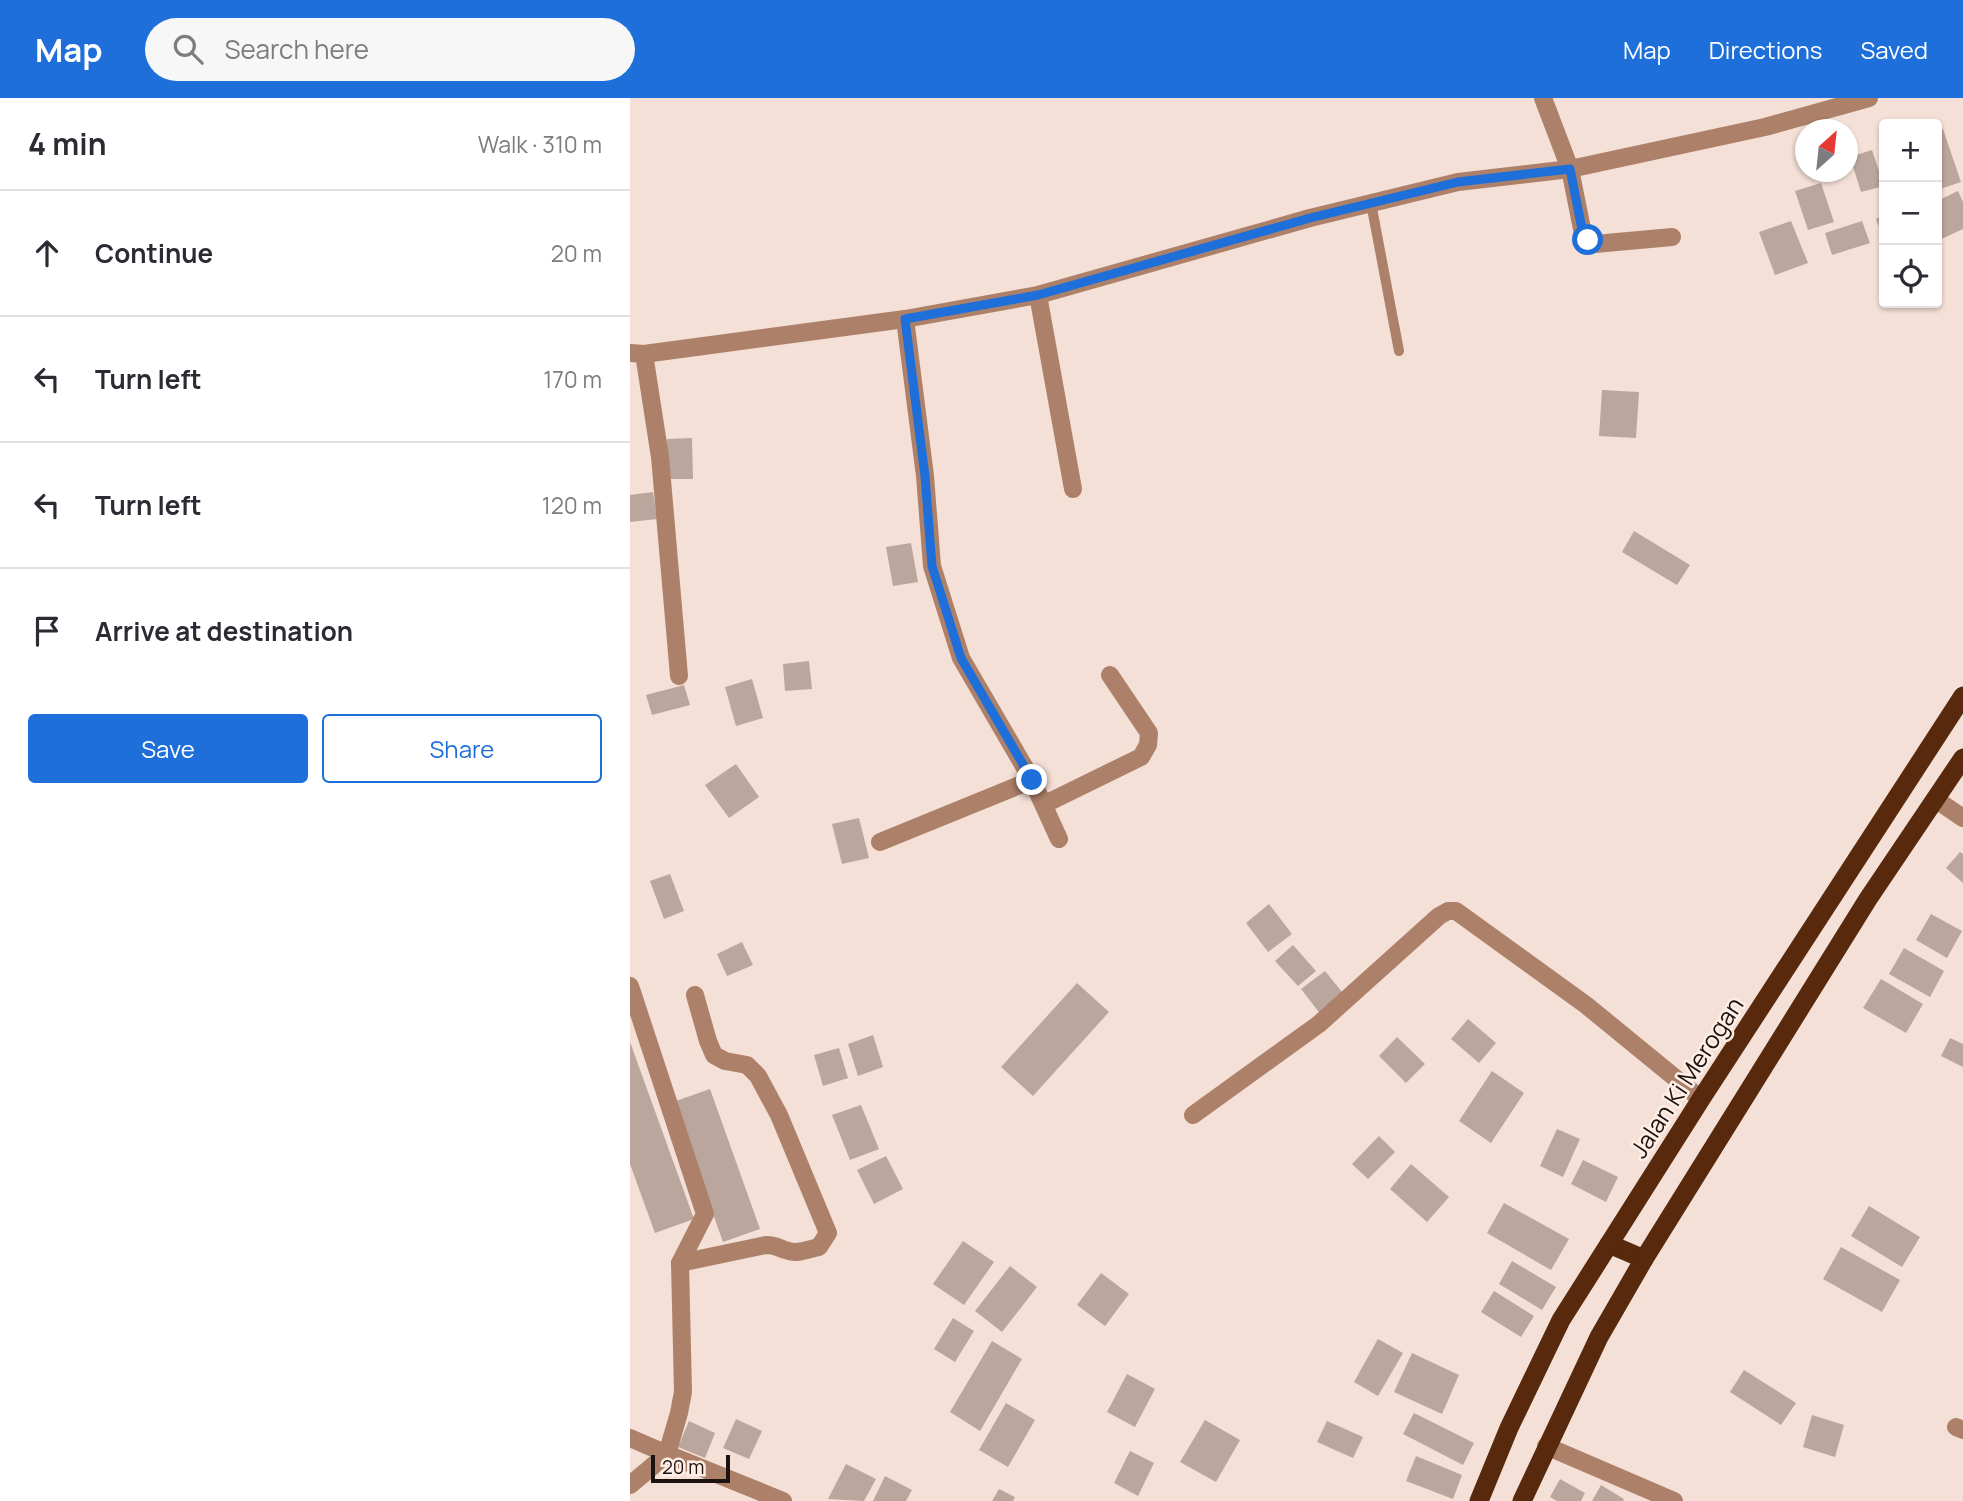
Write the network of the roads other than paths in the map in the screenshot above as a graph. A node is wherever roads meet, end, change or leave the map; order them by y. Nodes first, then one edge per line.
1 (1543, 98) edge
2 (1869, 98) edge
3 (1570, 169) junction
4 (1371, 203) junction
5 (1672, 237) dead end
6 (1038, 295) junction
7 (905, 319) junction
8 (1399, 351) dead end
9 (637, 354) edge
10 (1073, 489) dead end
11 (1110, 675) dead end
12 (679, 676) dead end
13 (1963, 696) edge
14 (1963, 758) edge
15 (1032, 780) junction
16 (1935, 799) junction
17 (1045, 804) junction
18 (1963, 818) edge
19 (1059, 839) dead end
20 (880, 842) dead end
21 (630, 986) edge
22 (695, 995) dead end
23 (1701, 1099) junction
24 (1193, 1115) dead end
25 (1609, 1244) junction
26 (1644, 1259) junction
27 (680, 1263) junction
28 (630, 1438) edge
29 (1546, 1446) junction
30 (667, 1454) junction
31 (630, 1485) edge
32 (783, 1501) edge
33 (1479, 1501) edge
34 (1522, 1501) edge
35 (1674, 1501) edge

1 - 3 street
2 - 3 street
3 - 4 street
3 - 5 street
4 - 6 street
4 - 8 lane
6 - 7 street
6 - 10 street
7 - 9 street
7 - 15 street
9 - 12 street
11 - 17 street
13 - 23 highway, Jalan Ki Merogan
14 - 16 highway
15 - 17 street
15 - 20 street
16 - 18 street
16 - 26 highway
17 - 19 street
21 - 27 street
22 - 27 street
23 - 24 street
23 - 25 highway, Jalan Ki Merogan
25 - 26 highway
25 - 33 highway, Jalan Ki Merogan
26 - 29 highway
27 - 30 street
28 - 30 street
29 - 34 highway
29 - 35 street
30 - 31 street
30 - 32 street

